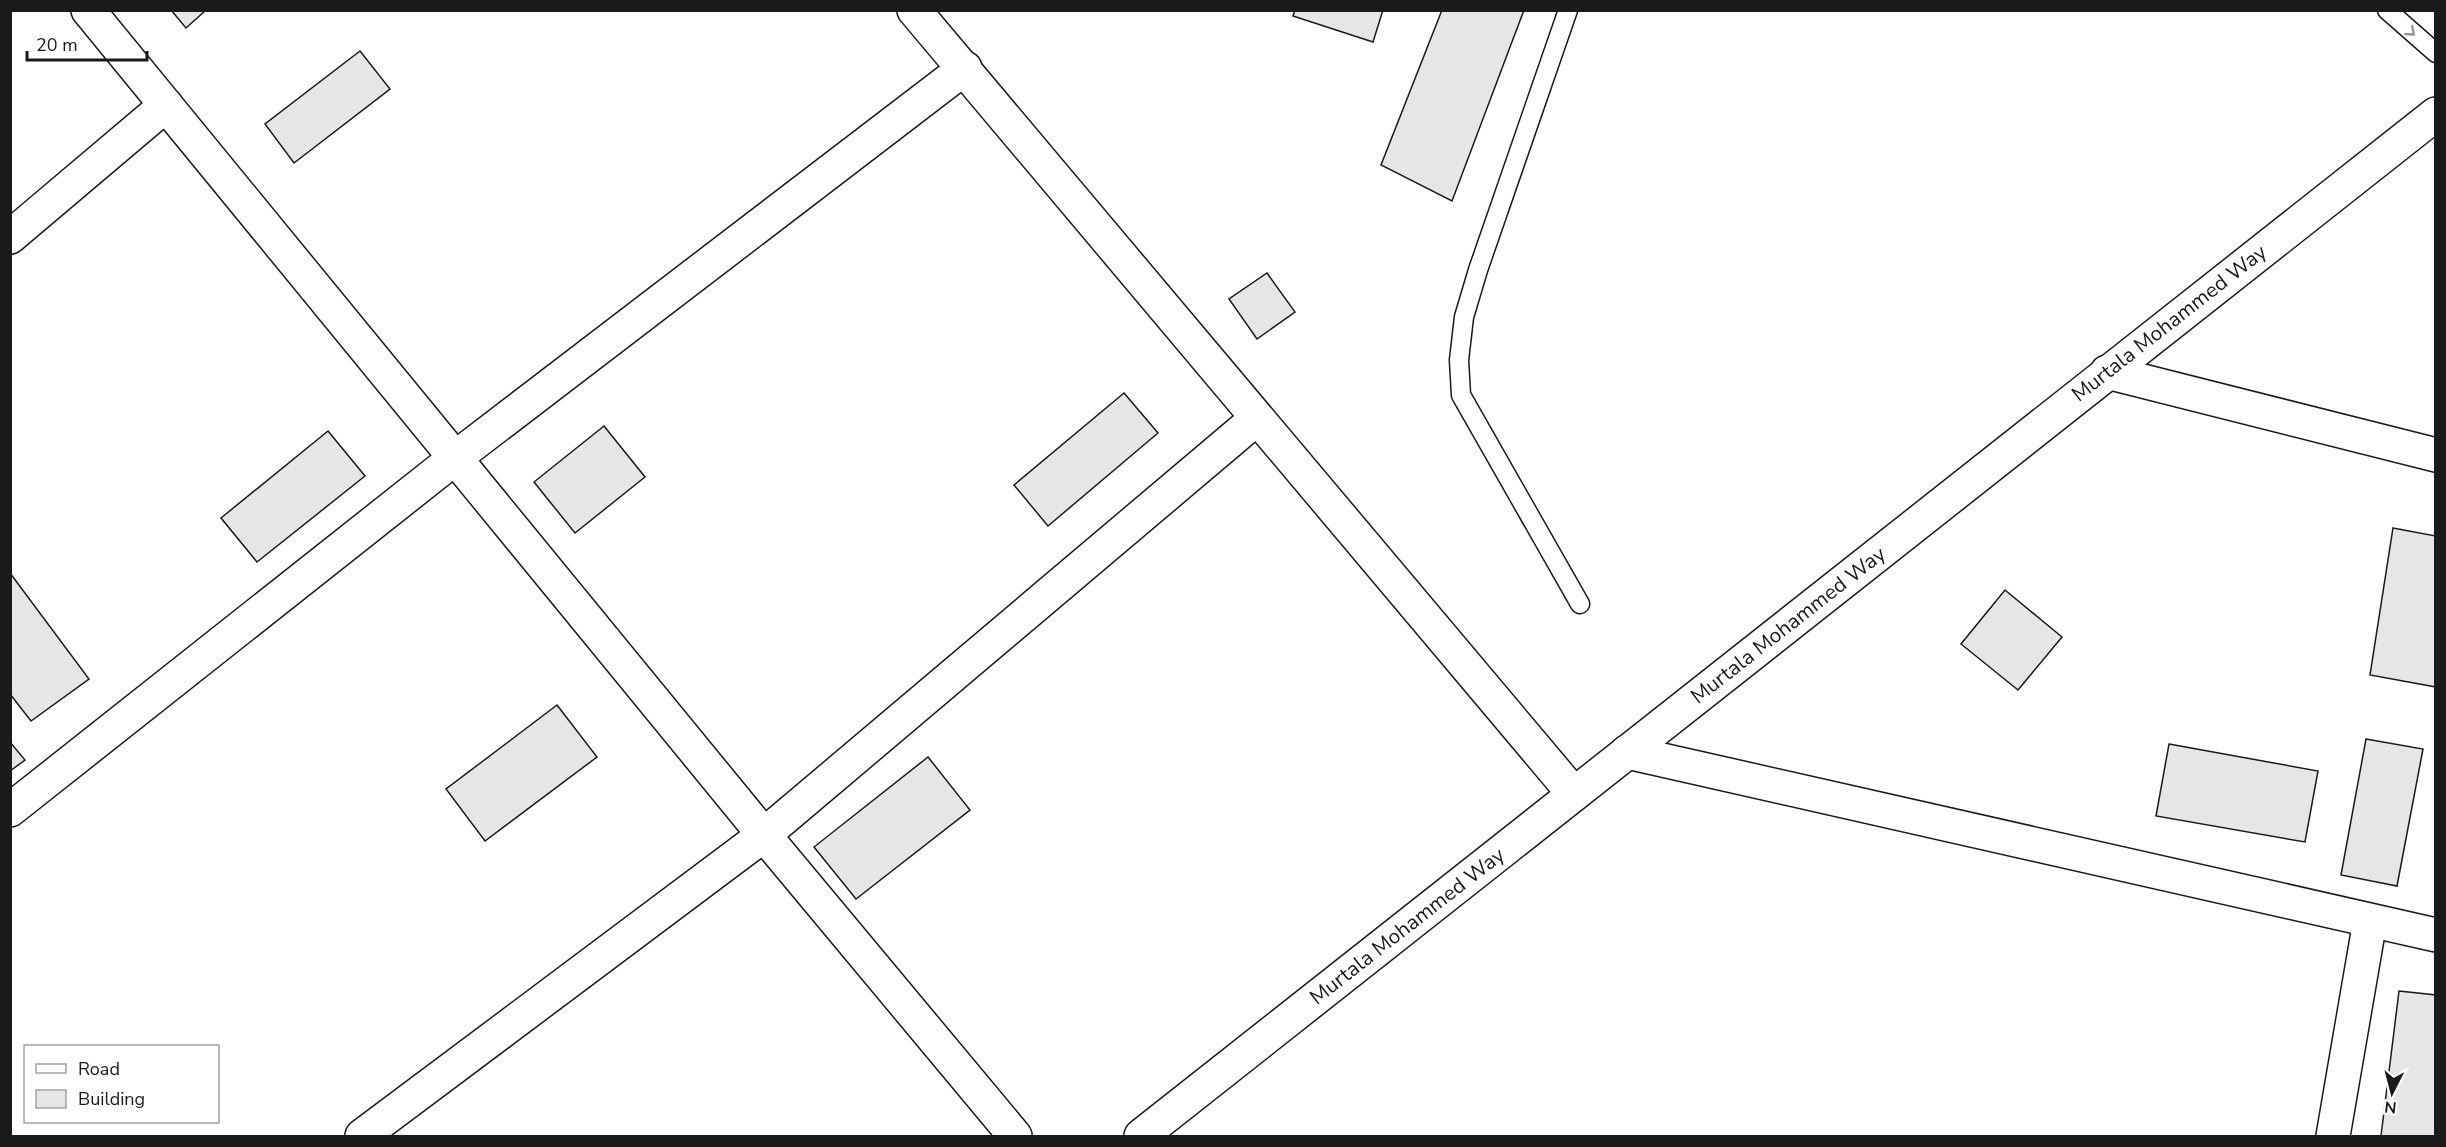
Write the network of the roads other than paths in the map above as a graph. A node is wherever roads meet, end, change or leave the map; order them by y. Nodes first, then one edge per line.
1 (88, 10) edge
2 (914, 10) edge
3 (1568, 10) edge
4 (2387, 10) edge
5 (2436, 53) edge
6 (965, 68) junction
7 (166, 105) junction
8 (2436, 114) edge
9 (10, 237) edge
10 (2107, 372) junction
11 (1256, 419) junction
12 (2436, 455) edge
13 (455, 458) junction
14 (1580, 604) dead end
15 (1627, 752) junction
16 (1574, 794) junction
17 (10, 810) edge
18 (764, 835) junction
19 (2370, 921) junction
20 (2436, 935) edge
21 (362, 1137) edge
22 (1015, 1137) edge
23 (1141, 1137) edge
24 (2333, 1137) edge

1 - 7 street
2 - 6 street
3 - 14 lane
4 -> 5 lane
6 - 11 street
6 - 13 street
7 - 9 street
7 - 13 street
8 - 10 street, Murtala Mohammed Way
10 - 12 street
10 - 15 street, Murtala Mohammed Way
11 - 16 street
11 - 18 street
13 - 17 street
13 - 18 street
15 - 16 street, Murtala Mohammed Way
15 - 19 street
16 - 23 street, Murtala Mohammed Way
18 - 21 street
18 - 22 street
19 - 20 street
19 - 24 street

